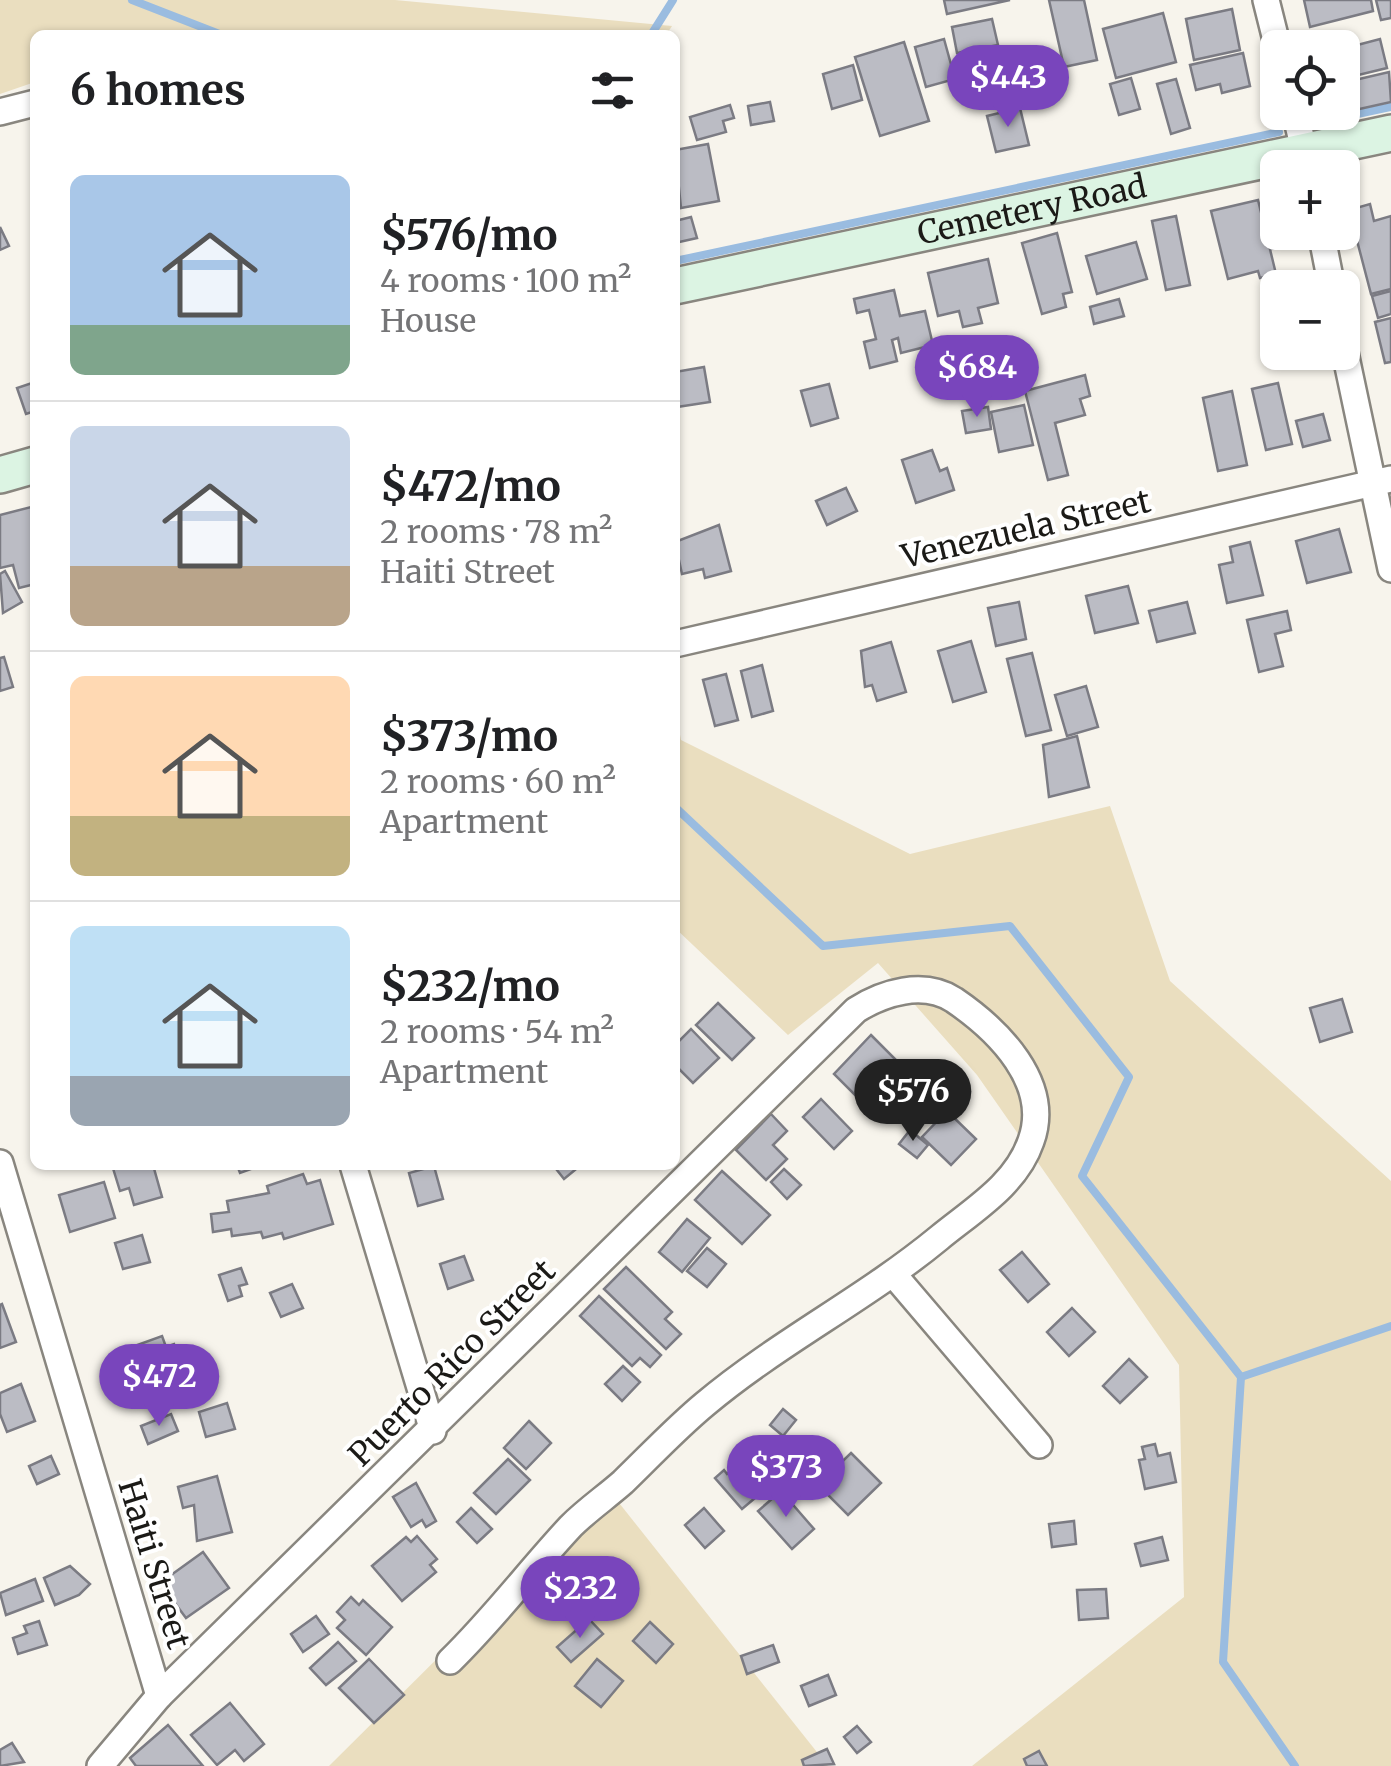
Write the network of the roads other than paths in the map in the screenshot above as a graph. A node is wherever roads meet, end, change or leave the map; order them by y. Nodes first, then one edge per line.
1 (1266, 0) edge
2 (1274, 30) edge
3 (30, 104) edge
4 (0, 112) edge
5 (1391, 133) edge
6 (1337, 150) edge
7 (1260, 169) edge
8 (680, 285) edge
9 (1351, 370) edge
10 (30, 466) edge
11 (0, 475) edge
12 (1381, 481) edge
13 (1391, 570) edge
14 (680, 643) edge
15 (0, 1163) edge
16 (354, 1170) edge
17 (894, 1275) junction
18 (433, 1431) junction
19 (1039, 1445) dead end
20 (450, 1660) dead end
21 (159, 1696) junction
22 (100, 1766) edge

1 - 2 street
3 - 4 street
5 - 6 street, Cemetery Road
7 - 8 street, Cemetery Road
9 - 12 street
10 - 11 street
12 - 13 street
12 - 14 street, Venezuela Street
15 - 21 street, Haiti Street
16 - 18 street
17 - 18 street, Puerto Rico Street
17 - 19 street
17 - 20 street
18 - 21 street, Puerto Rico Street
21 - 22 street, Puerto Rico Street

